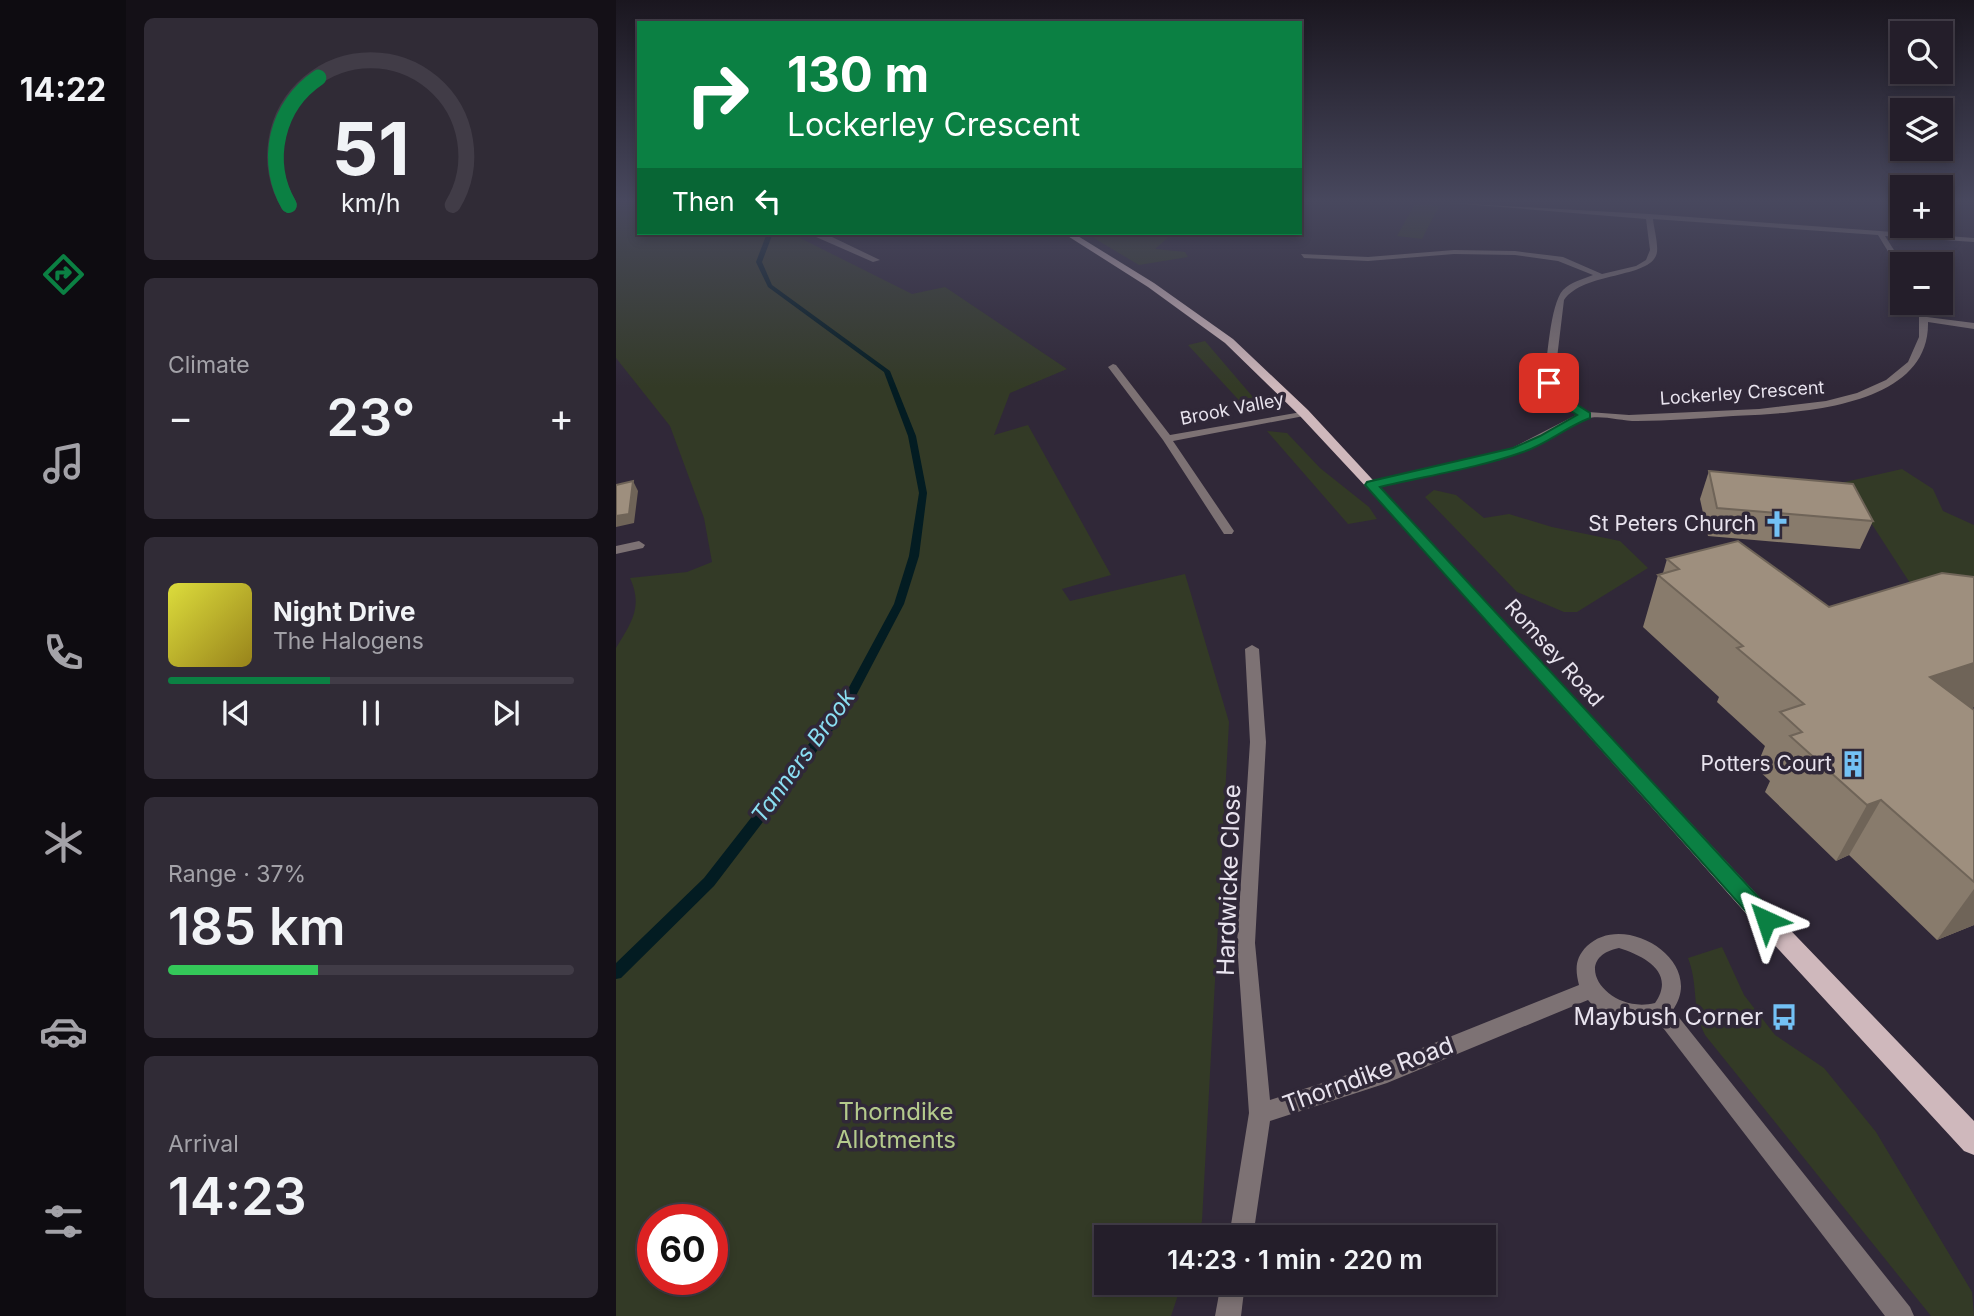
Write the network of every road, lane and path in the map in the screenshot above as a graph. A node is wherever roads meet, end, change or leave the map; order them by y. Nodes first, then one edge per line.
1 (1118, 264) edge
2 (1573, 264) edge
3 (1642, 264) edge
4 (1601, 276) junction
5 (1924, 315) edge
6 (1925, 319) junction
7 (1974, 326) edge
8 (1113, 367) dead end
9 (1304, 413) junction
10 (1586, 415) junction
11 (1167, 439) junction
12 (1371, 485) junction
13 (1228, 531) dead end
14 (639, 545) dead end
15 (616, 550) edge
16 (1252, 649) dead end
17 (1592, 989) junction
18 (1661, 1010) junction
19 (1261, 1113) junction
20 (1974, 1141) edge
21 (1243, 1225) edge
22 (1231, 1295) edge
23 (1228, 1316) edge
24 (1900, 1316) edge

1 - 9 main road, Romsey Road
2 - 4 street
3 - 4 street
4 - 10 street
5 - 6 street, Lockerley Crescent
6 - 7 street
6 - 10 street, Lockerley Crescent
8 - 11 street, Brook Valley
9 - 11 street, Brook Valley
9 - 12 main road, Romsey Road
10 - 12 street
11 - 13 street, Brook Valley
12 - 20 main road, Romsey Road
14 - 15 street
16 - 19 street, Hardwicke Close
17 - 18 street
17 - 18 street
17 - 19 street, Thorndike Road
18 - 24 street
19 - 21 street, Thorndike Road
22 - 23 street

